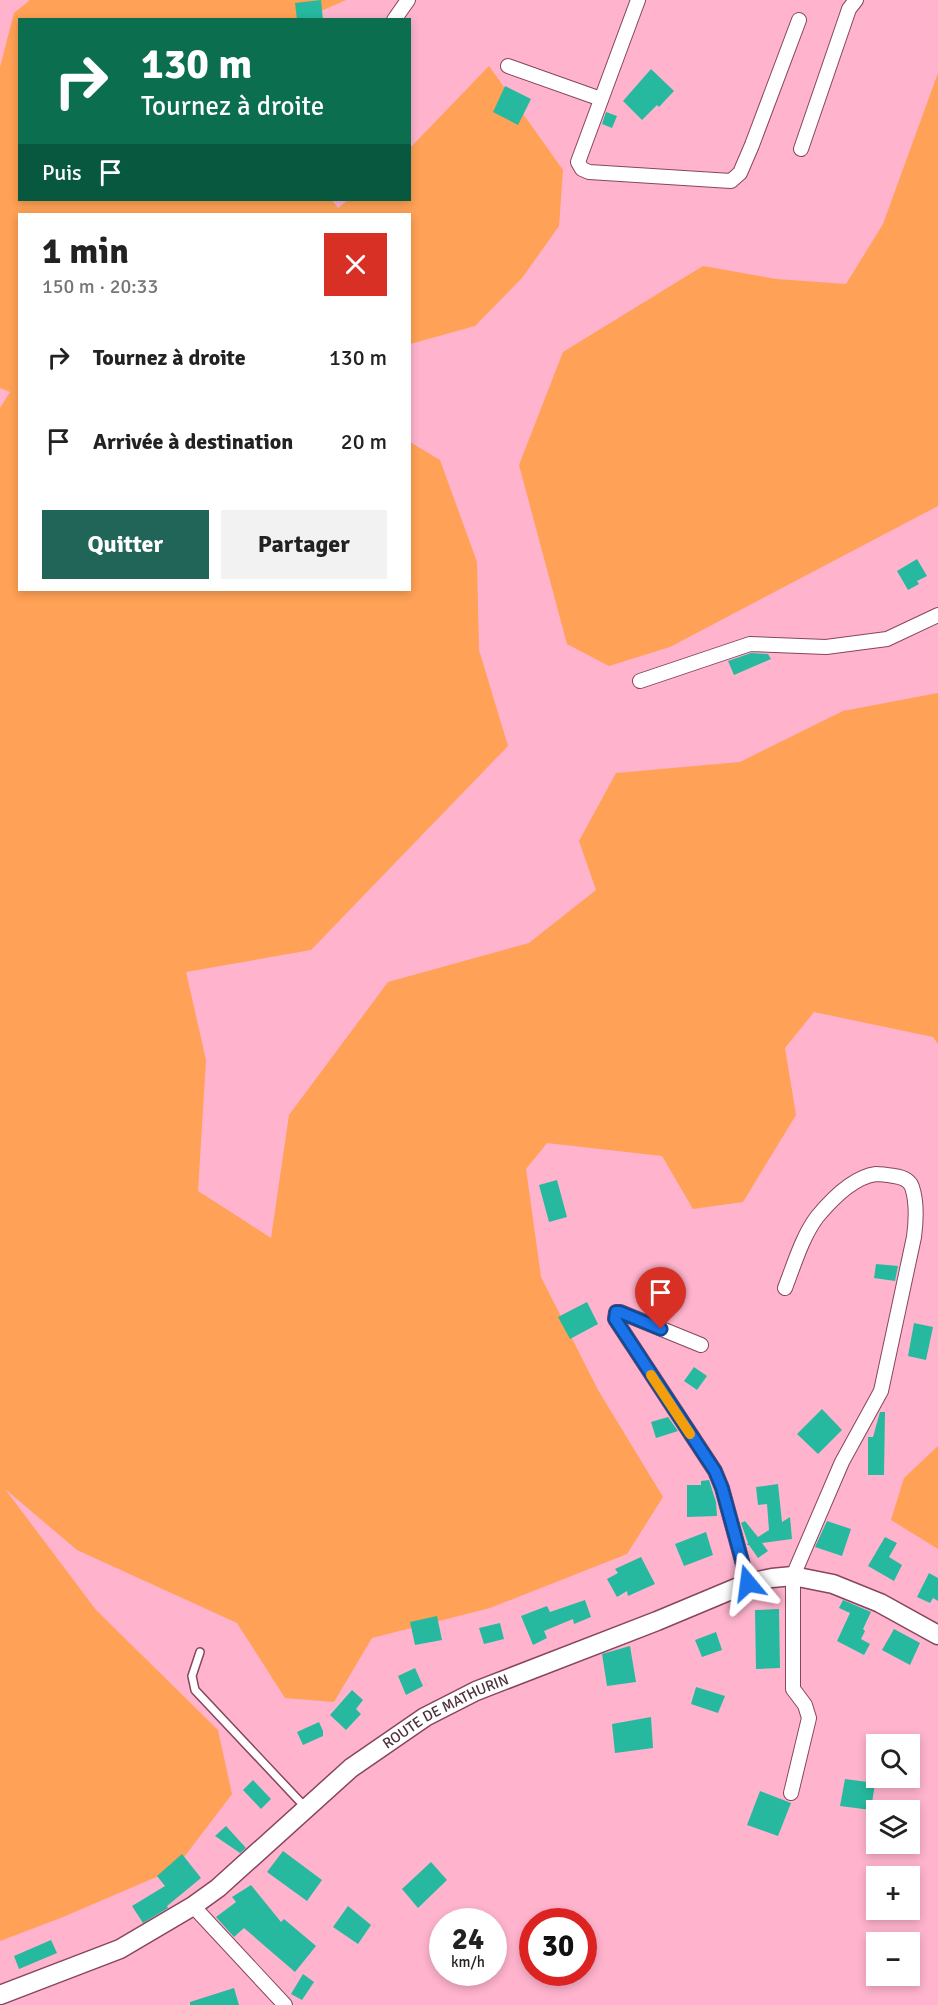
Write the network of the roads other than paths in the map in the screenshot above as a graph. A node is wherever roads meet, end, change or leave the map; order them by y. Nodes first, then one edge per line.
1 (408, 0) edge
2 (638, 0) edge
3 (856, 0) edge
4 (395, 18) edge
5 (799, 20) dead end
6 (508, 66) dead end
7 (601, 99) junction
8 (801, 149) dead end
9 (938, 615) edge
10 (640, 681) dead end
11 (785, 1288) dead end
12 (701, 1345) dead end
13 (793, 1576) junction
14 (748, 1583) junction
15 (938, 1635) edge
16 (200, 1652) dead end
17 (791, 1793) dead end
18 (306, 1808) junction
19 (193, 1906) junction
20 (0, 1995) edge
21 (285, 2005) edge

1 - 4 street
2 - 7 street
3 - 8 street
5 - 7 street
6 - 7 street
9 - 10 street
11 - 13 street
12 - 14 street
13 - 14 street, ROUTE DE MATHURIN
13 - 15 street, ROUTE DE MATHURIN
13 - 17 street
14 - 18 street, ROUTE DE MATHURIN
16 - 18 lane
18 - 19 street, ROUTE DE MATHURIN
19 - 20 street, ROUTE DE MATHURIN
19 - 21 street

